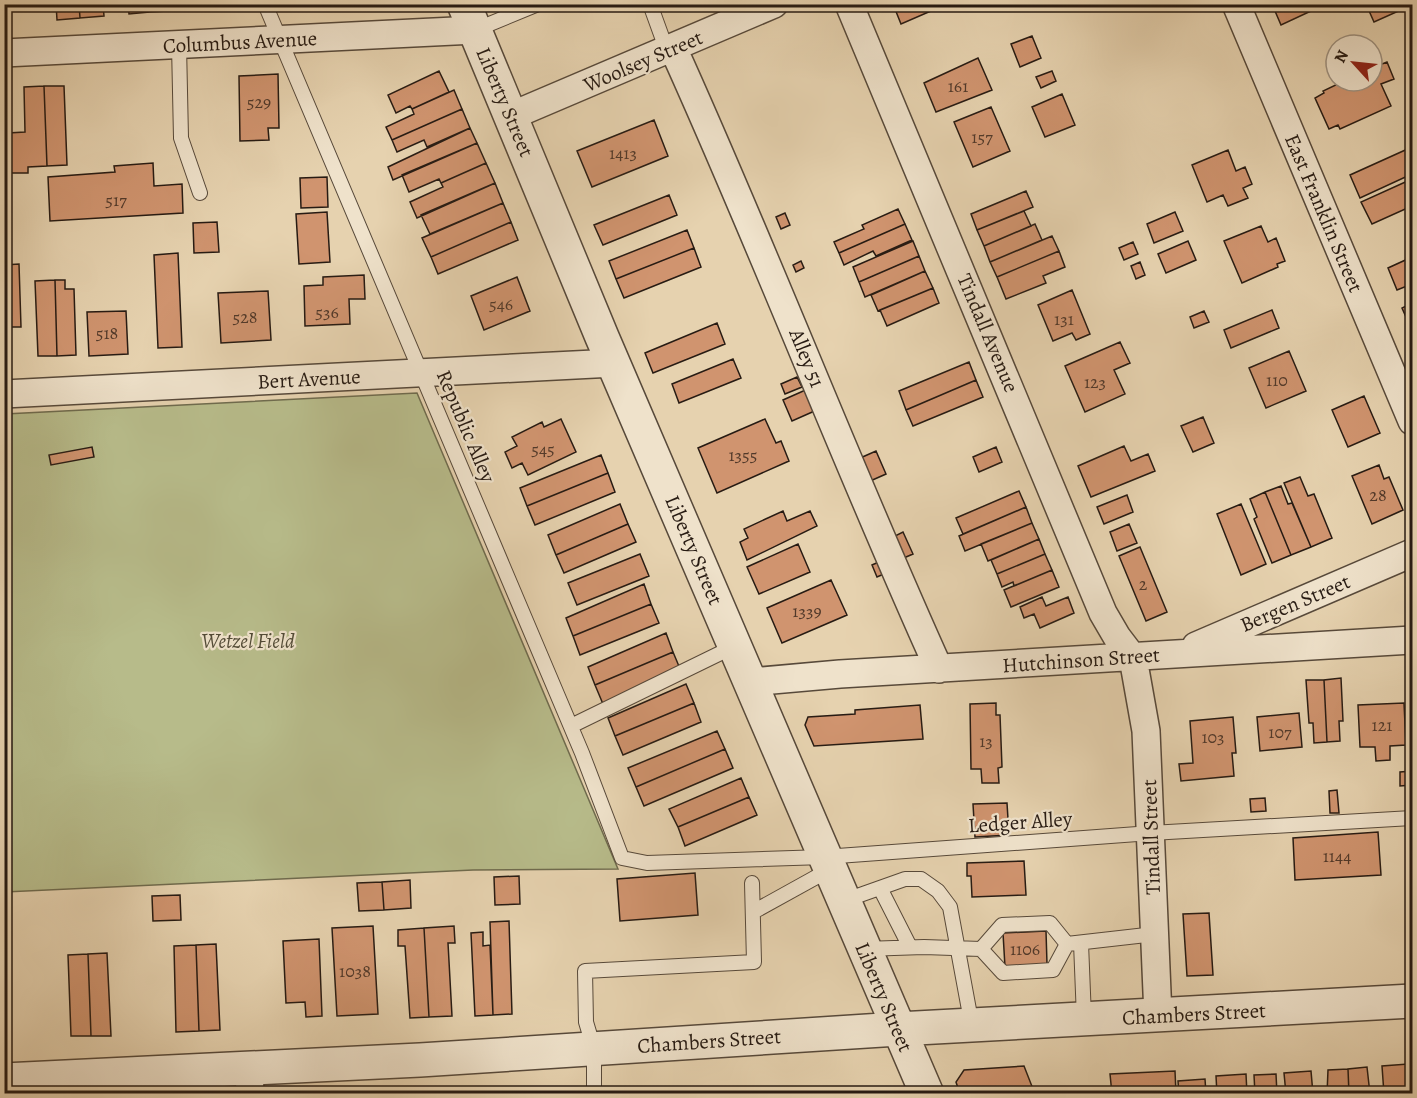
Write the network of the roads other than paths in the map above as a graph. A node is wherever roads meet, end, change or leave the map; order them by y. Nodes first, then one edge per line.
1 (264, 4) edge
2 (538, 4) edge
3 (650, 4) edge
4 (774, 4) edge
5 (849, 4) edge
6 (1236, 4) edge
7 (469, 17) edge
8 (280, 40) junction
9 (178, 45) junction
10 (670, 50) junction
11 (4, 53) edge
12 (511, 116) junction
13 (200, 193) dead end
14 (614, 363) junction
15 (421, 372) junction
16 (4, 394) edge
17 (1413, 421) edge
18 (1413, 553) edge
19 (1413, 640) edge
20 (735, 646) junction
21 (1178, 653) junction
22 (1133, 658) junction
23 (939, 669) junction
24 (750, 682) junction
25 (570, 726) junction
26 (1413, 819) edge
27 (1151, 833) junction
28 (631, 861) joint
29 (826, 863) junction
30 (752, 883) dead end
31 (880, 888) junction
32 (843, 901) junction
33 (753, 912) junction
34 (1155, 934) junction
35 (1081, 942) junction
36 (1066, 944) junction
37 (910, 947) junction
38 (863, 949) junction
39 (957, 949) junction
40 (981, 949) junction
41 (1413, 1001) edge
42 (1158, 1016) junction
43 (1084, 1020) junction
44 (972, 1026) junction
45 (898, 1029) junction
46 (594, 1049) junction
47 (4, 1080) edge
48 (250, 1081) edge
49 (178, 1082) edge
50 (103, 1084) edge
51 (57, 1085) edge
52 (594, 1094) edge
53 (927, 1094) edge

1 - 8 lane, Republic Alley
2 - 7 lane
3 - 10 lane
4 - 10 street, Woolsey Street
5 - 22 street, Tindall Avenue
6 - 17 street, East Franklin Street
7 - 8 street, Columbus Avenue
7 - 12 street, Liberty Street
8 - 9 street, Columbus Avenue
8 - 15 lane, Republic Alley
9 - 11 street, Columbus Avenue
9 - 13 lane
10 - 12 street, Woolsey Street
10 - 23 street, Alley 51
12 - 14 street, Liberty Street
14 - 15 street, Bert Avenue
14 - 20 street, Liberty Street
15 - 16 street, Bert Avenue
15 - 25 lane, Republic Alley
18 - 21 street, Bergen Street
19 - 21 street, Hutchinson Street
20 - 24 street, Liberty Street
20 - 25 lane
21 - 22 street, Hutchinson Street
22 - 23 street, Hutchinson Street
22 - 27 street, Tindall Street
23 - 24 street, Hutchinson Street
24 - 29 street, Liberty Street
25 - 28 lane, Republic Alley
26 - 27 lane, Ledger Alley
27 - 29 lane, Ledger Alley
27 - 34 street, Tindall Street
28 - 29 lane, Ledger Alley
29 - 32 street, Liberty Street
29 - 33 lane
30 - 33 lane
31 - 32 lane
31 - 37 lane
31 - 39 lane
32 - 38 street, Liberty Street
33 - 46 lane
34 - 35 lane
34 - 42 street, Tindall Street
35 - 36 lane
35 - 43 lane
36 - 40 lane
36 - 40 lane
37 - 38 lane
37 - 39 lane
38 - 45 street, Liberty Street
39 - 40 lane
39 - 44 lane
41 - 42 street, Chambers Street
42 - 43 street, Chambers Street
43 - 44 street, Chambers Street
44 - 45 street, Chambers Street
45 - 46 street, Chambers Street
45 - 53 street, Liberty Street
46 - 48 street, Chambers Street
46 - 52 lane
47 - 51 street, Chambers Street
48 - 49 street, Chambers Street
49 - 50 street, Chambers Street
50 - 51 street, Chambers Street

